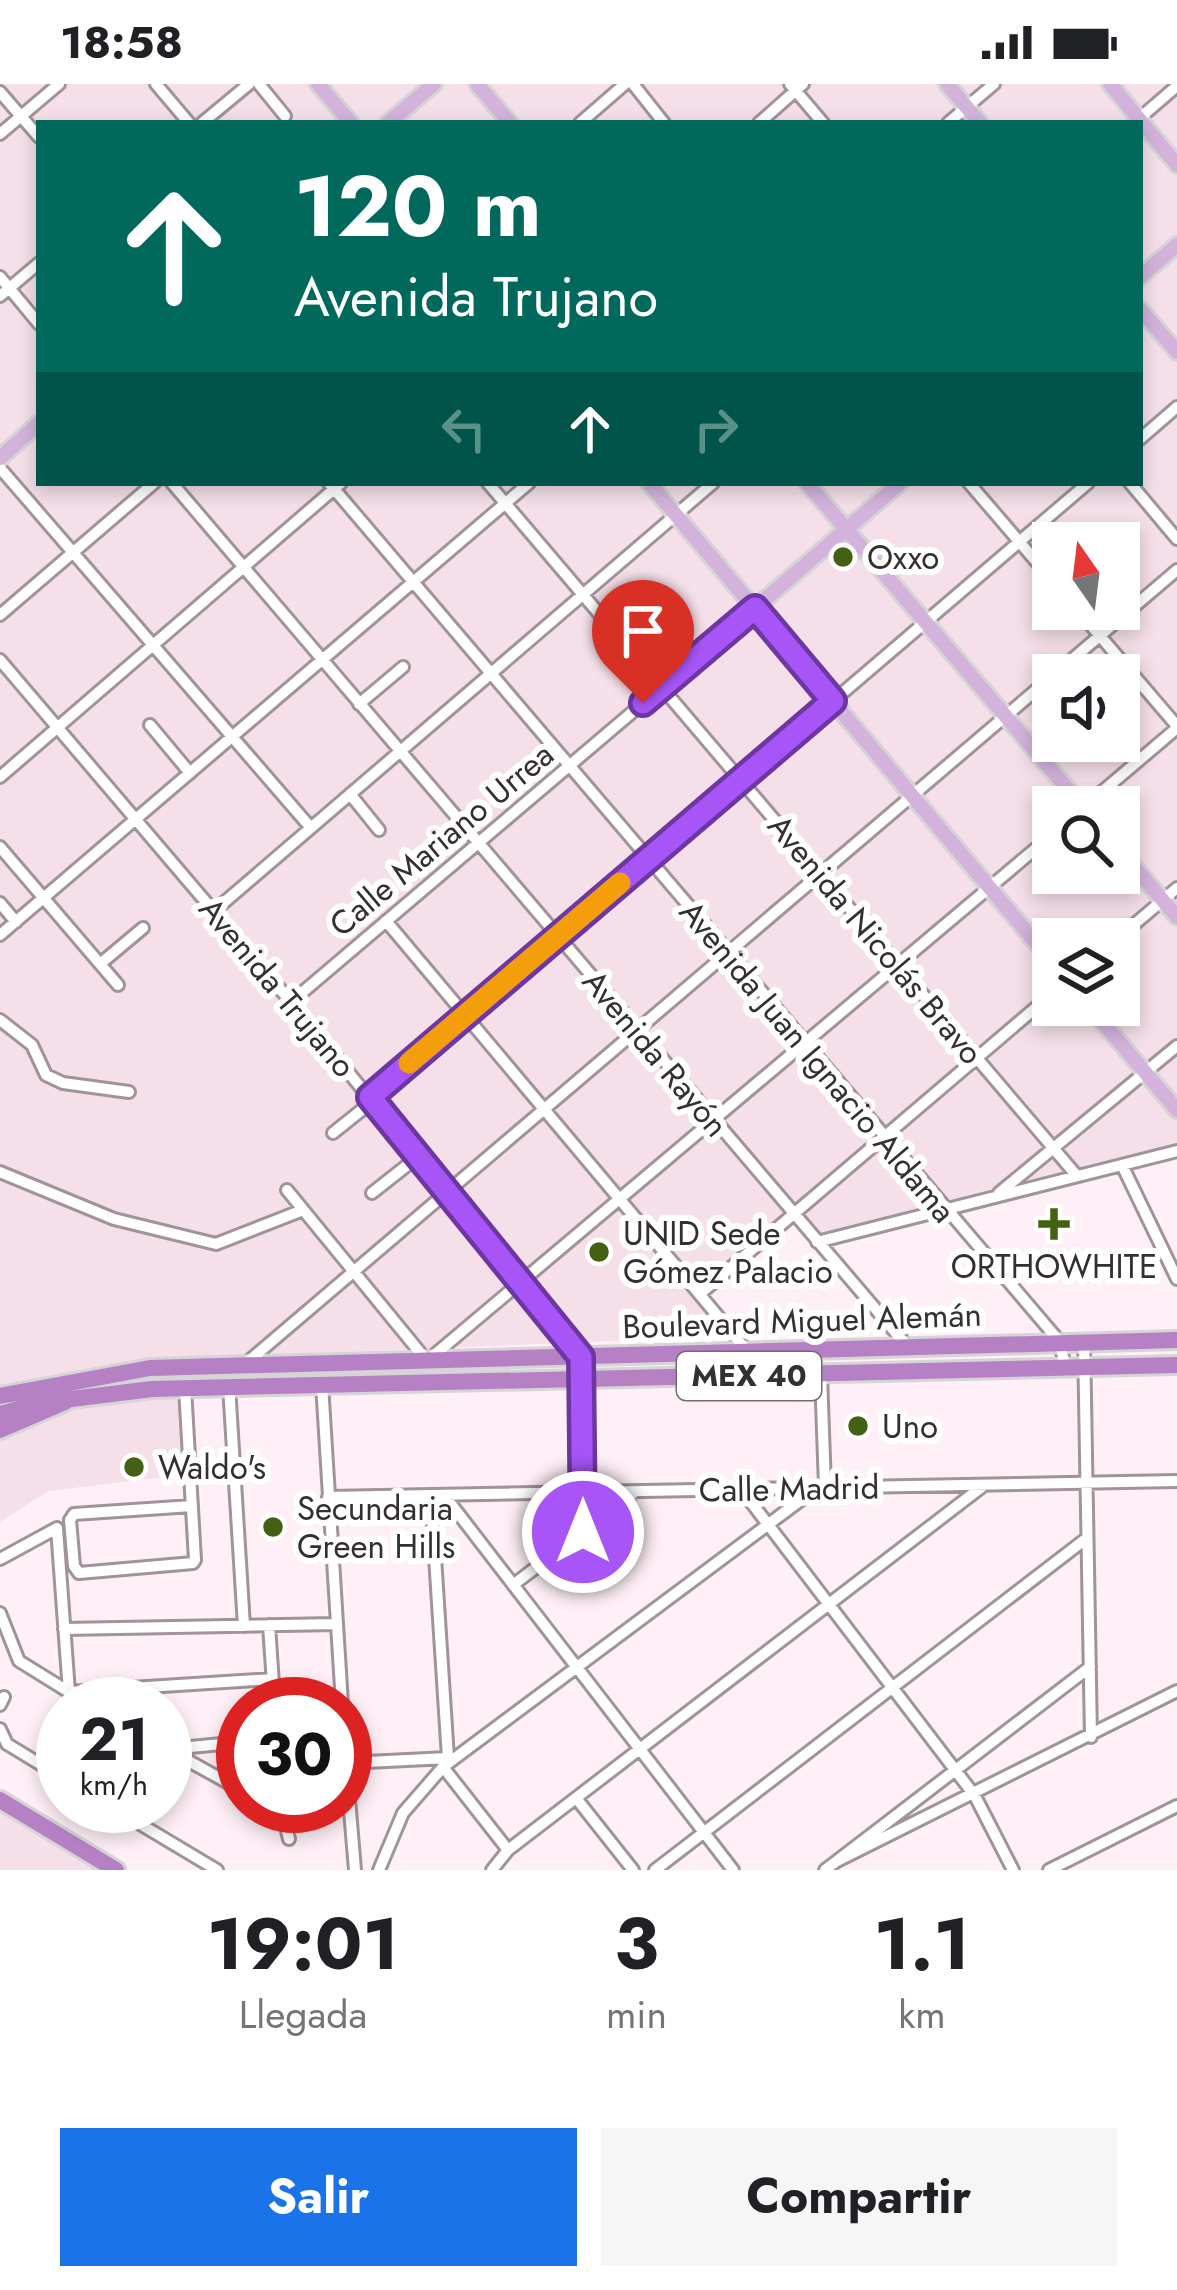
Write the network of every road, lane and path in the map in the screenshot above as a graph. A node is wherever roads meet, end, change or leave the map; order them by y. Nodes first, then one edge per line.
1 (59, 84) edge
2 (156, 84) edge
3 (249, 84) edge
4 (259, 84) edge
5 (318, 84) edge
6 (434, 84) edge
7 (477, 84) edge
8 (629, 84) edge
9 (947, 84) edge
10 (994, 84) edge
11 (1110, 84) edge
12 (796, 86) edge
13 (1177, 86) edge
14 (0, 92) edge
15 (967, 107) junction
16 (285, 116) dead end
17 (21, 117) junction
18 (186, 120) edge
19 (206, 120) edge
20 (348, 120) edge
21 (392, 120) edge
22 (507, 120) edge
23 (584, 120) edge
24 (661, 120) edge
25 (762, 120) edge
26 (821, 120) edge
27 (952, 120) edge
28 (978, 120) edge
29 (1135, 120) edge
30 (1137, 120) edge
31 (1143, 129) edge
32 (0, 134) edge
33 (36, 134) edge
34 (1177, 165) edge
35 (1177, 245) edge
36 (36, 266) edge
37 (1143, 274) edge
38 (0, 277) edge
39 (5, 292) edge
40 (1143, 312) edge
41 (36, 321) edge
42 (1177, 352) edge
43 (1177, 407) edge
44 (36, 426) edge
45 (1143, 436) edge
46 (0, 458) edge
47 (0, 467) edge
48 (151, 486) edge
49 (175, 486) edge
50 (333, 486) edge
51 (335, 486) edge
52 (491, 486) edge
53 (526, 486) edge
54 (652, 486) edge
55 (710, 486) edge
56 (810, 486) edge
57 (897, 486) edge
58 (972, 486) edge
59 (1084, 486) edge
60 (1133, 486) edge
61 (506, 503) junction
62 (676, 515) junction
63 (847, 530) junction
64 (1177, 539) edge
65 (1019, 542) junction
66 (73, 553) junction
67 (1032, 557) edge
68 (243, 567) junction
69 (1177, 570) edge
70 (413, 582) junction
71 (583, 595) junction
72 (755, 608) junction
73 (0, 615) edge
74 (926, 622) junction
75 (1095, 630) edge
76 (1100, 636) junction
77 (152, 646) junction
78 (0, 660) edge
79 (322, 660) junction
80 (403, 667) dead end
81 (490, 674) junction
82 (662, 687) junction
83 (833, 701) junction
84 (359, 704) junction
85 (1005, 716) junction
86 (150, 725) dead end
87 (58, 727) junction
88 (1177, 727) edge
89 (233, 736) junction
90 (400, 752) junction
91 (569, 766) junction
92 (190, 773) junction
93 (0, 777) edge
94 (740, 780) junction
95 (1066, 786) edge
96 (1108, 786) edge
97 (350, 794) junction
98 (911, 795) junction
99 (136, 819) junction
100 (311, 828) junction
101 (379, 830) dead end
102 (478, 844) junction
103 (0, 847) edge
104 (1032, 852) edge
105 (647, 860) junction
106 (820, 873) junction
107 (1140, 874) edge
108 (990, 888) junction
109 (1177, 888) edge
110 (44, 898) junction
111 (1162, 900) junction
112 (0, 903) edge
113 (214, 911) junction
114 (1177, 917) edge
115 (1140, 919) edge
116 (386, 921) junction
117 (16, 922) junction
118 (143, 928) dead end
119 (0, 935) edge
120 (557, 937) junction
121 (1032, 938) edge
122 (727, 953) junction
123 (100, 964) junction
124 (898, 966) junction
125 (118, 985) dead end
126 (291, 1002) junction
127 (1032, 1011) edge
128 (464, 1017) junction
129 (0, 1020) edge
130 (1106, 1026) edge
131 (636, 1030) junction
132 (805, 1045) junction
133 (1177, 1046) edge
134 (976, 1058) junction
135 (1145, 1072) junction
136 (129, 1092) dead end
137 (372, 1099) junction
138 (543, 1109) junction
139 (1177, 1110) edge
140 (714, 1122) junction
141 (333, 1133) dead end
142 (884, 1138) junction
143 (1054, 1150) junction
144 (1177, 1151) edge
145 (419, 1156) junction
146 (1122, 1165) junction
147 (0, 1172) edge
148 (1077, 1176) junction
149 (287, 1190) dead end
150 (448, 1191) junction
151 (372, 1193) dead end
152 (993, 1197) junction
153 (622, 1201) junction
154 (944, 1209) junction
155 (303, 1210) junction
156 (793, 1214) junction
157 (817, 1242) junction
158 (354, 1271) junction
159 (1177, 1279) edge
160 (525, 1283) junction
161 (701, 1293) junction
162 (1177, 1340) edge
163 (1084, 1341) junction
164 (1060, 1342) junction
165 (908, 1347) junction
166 (748, 1352) junction
167 (581, 1357) junction
168 (428, 1361) junction
169 (319, 1363) junction
170 (244, 1365) junction
171 (1177, 1365) edge
172 (1065, 1367) junction
173 (1084, 1367) junction
174 (821, 1374) junction
175 (582, 1380) junction
176 (364, 1382) junction
177 (322, 1383) junction
178 (229, 1386) junction
179 (185, 1388) junction
180 (0, 1396) edge
181 (70, 1398) junction
182 (0, 1414) edge
183 (0, 1430) edge
184 (1177, 1480) edge
185 (1086, 1483) junction
186 (986, 1484) junction
187 (821, 1488) junction
188 (741, 1489) junction
189 (637, 1491) junction
190 (584, 1492) junction
191 (438, 1495) junction
192 (328, 1497) junction
193 (192, 1506) junction
194 (767, 1525) junction
195 (583, 1532) junction
196 (1087, 1538) junction
197 (0, 1558) edge
198 (514, 1585) junction
199 (827, 1606) junction
200 (0, 1613) edge
201 (337, 1624) junction
202 (269, 1625) junction
203 (244, 1626) junction
204 (64, 1629) junction
205 (576, 1666) junction
206 (1090, 1667) junction
207 (45, 1677) edge
208 (68, 1677) edge
209 (273, 1677) edge
210 (340, 1677) edge
211 (892, 1689) junction
212 (1177, 1691) edge
213 (0, 1730) edge
214 (1091, 1737) junction
215 (640, 1749) junction
216 (36, 1762) edge
217 (446, 1762) junction
218 (372, 1763) edge
219 (955, 1771) junction
220 (974, 1796) junction
221 (576, 1798) junction
222 (0, 1800) edge
223 (1177, 1806) edge
224 (155, 1833) edge
225 (288, 1833) edge
226 (352, 1833) edge
227 (704, 1833) junction
228 (289, 1839) dead end
229 (508, 1850) junction
230 (837, 1861) junction
231 (116, 1870) edge
232 (217, 1870) edge
233 (355, 1870) edge
234 (379, 1870) edge
235 (492, 1870) edge
236 (633, 1870) edge
237 (655, 1870) edge
238 (733, 1870) edge
239 (825, 1870) edge
240 (1013, 1870) edge
241 (1049, 1870) edge

1 - 17 street
2 - 18 street
3 - 19 street
4 - 16 street
5 - 20 main road
6 - 21 main road
7 - 22 main road
8 - 23 street
8 - 24 street
9 - 15 main road
10 - 15 street
11 - 29 main road
12 - 25 street
12 - 26 street
13 - 30 street
14 - 17 street
15 - 27 street
15 - 28 main road
17 - 32 street
17 - 33 street
31 - 34 main road
35 - 37 main road
36 - 39 street
38 - 39 street
39 - 41 street
40 - 42 main road
43 - 45 street
44 - 46 main road
47 - 66 street
48 - 66 street
49 - 68 street, Avenida Rayón
50 - 68 street
51 - 70 street, Avenida Juan Ignacio Aldama
52 - 61 street, Avenida Nicolás Bravo
53 - 61 street
54 - 62 main road
55 - 62 street
56 - 63 main road
57 - 63 main road, Calle Mariano Urrea
58 - 65 street
59 - 65 street
60 - 64 street
61 - 70 street
61 - 71 street, Avenida Nicolás Bravo
62 - 71 street
62 - 72 main road
63 - 72 main road, Calle Mariano Urrea
63 - 74 main road
65 - 67 street
65 - 74 street
66 - 73 street
66 - 77 street
68 - 77 street
68 - 79 street, Avenida Rayón
69 - 76 street
70 - 79 street
70 - 81 street, Avenida Juan Ignacio Aldama
71 - 81 street
71 - 82 street, Avenida Nicolás Bravo
72 - 82 street, Calle Mariano Urrea
72 - 83 main road
74 - 83 street
74 - 85 main road
75 - 76 street
76 - 85 street
76 - 88 street
77 - 87 street
77 - 89 street
78 - 87 street, Avenida Trujano
79 - 84 street, Avenida Rayón
79 - 89 street
80 - 84 street
81 - 90 street
81 - 91 street, Avenida Juan Ignacio Aldama
82 - 91 street, Calle Mariano Urrea
82 - 94 street, Avenida Nicolás Bravo
83 - 94 street
83 - 98 main road
84 - 90 street, Avenida Rayón
85 - 95 main road
85 - 98 street
86 - 92 street
87 - 93 street
87 - 99 street, Avenida Trujano
88 - 96 street
89 - 92 street
89 - 100 street
90 - 97 street
90 - 102 street, Avenida Rayón
91 - 102 street, Calle Mariano Urrea
91 - 105 street, Avenida Juan Ignacio Aldama
92 - 99 street
94 - 105 street
94 - 106 street, Avenida Nicolás Bravo
97 - 100 street
97 - 101 street
98 - 106 street
98 - 108 main road
99 - 110 street
99 - 113 street, Avenida Trujano
100 - 113 street
102 - 116 street, Calle Mariano Urrea
102 - 120 street, Avenida Rayón
103 - 110 street
104 - 108 street
105 - 120 street
105 - 122 street, Avenida Juan Ignacio Aldama
106 - 122 street
106 - 124 street, Avenida Nicolás Bravo
107 - 111 main road
108 - 121 main road
108 - 124 street
109 - 111 street
110 - 117 street
110 - 123 street
111 - 114 main road
111 - 115 street
112 - 117 street
113 - 126 street, Avenida Trujano
116 - 126 street, Calle Mariano Urrea
116 - 128 street
117 - 119 street
118 - 123 street
120 - 128 street
120 - 131 street, Avenida Rayón
122 - 131 street
122 - 132 street, Avenida Juan Ignacio Aldama
123 - 125 street
124 - 132 street
124 - 134 street, Avenida Nicolás Bravo
126 - 137 street, Avenida Trujano
127 - 134 street
128 - 137 street
128 - 138 street
129 - 136 street
130 - 135 main road
131 - 138 street
131 - 140 street, Avenida Rayón
132 - 140 street
132 - 142 street, Avenida Juan Ignacio Aldama
133 - 135 street
134 - 142 street
134 - 143 street, Avenida Nicolás Bravo
135 - 139 main road
135 - 143 street
137 - 141 street
137 - 145 street, Avenida Trujano
138 - 150 street
138 - 153 street
140 - 153 street
140 - 156 street, Avenida Rayón
142 - 154 street, Avenida Juan Ignacio Aldama
142 - 156 street
143 - 148 street, Avenida Nicolás Bravo
143 - 152 street
144 - 146 street
145 - 150 street, Avenida Trujano
145 - 151 street
146 - 148 street
146 - 159 street
147 - 155 street
148 - 152 street
149 - 155 street
150 - 158 street
150 - 160 street, Avenida Trujano
152 - 154 street
153 - 160 street
153 - 161 street
154 - 157 street
154 - 164 street, Avenida Juan Ignacio Aldama
155 - 158 street
156 - 157 street, Avenida Rayón
156 - 161 street
157 - 165 street, Avenida Rayón
158 - 168 street
158 - 170 street
160 - 167 street, Avenida Trujano
160 - 168 street
161 - 166 street
162 - 163 highway, Boulevard Miguel Alemán / MEX 40
163 - 164 highway, Boulevard Miguel Alemán / MEX 40
163 - 173 street
164 - 165 highway, Boulevard Miguel Alemán / MEX 40
164 - 172 street, Avenida Juan Ignacio Aldama
165 - 166 highway, Boulevard Miguel Alemán / MEX 40
166 - 167 highway, Boulevard Miguel Alemán / MEX 40
167 - 168 highway, Boulevard Miguel Alemán / MEX 40
167 - 175 street
168 - 169 highway, Boulevard Miguel Alemán / MEX 40
168 - 176 highway
169 - 170 highway, Boulevard Miguel Alemán / MEX 40
169 - 178 highway
170 - 180 highway, Boulevard Miguel Alemán / MEX 40
171 - 173 highway, Boulevard Miguel Alemán / MEX 40
172 - 173 highway, Boulevard Miguel Alemán / MEX 40
172 - 174 highway, Boulevard Miguel Alemán / MEX 40
173 - 185 street
174 - 175 highway, Boulevard Miguel Alemán / MEX 40
174 - 187 street
175 - 176 highway, Boulevard Miguel Alemán / MEX 40
175 - 190 street
176 - 177 highway, Boulevard Miguel Alemán / MEX 40
177 - 178 highway, Boulevard Miguel Alemán / MEX 40
177 - 192 street
178 - 179 highway, Boulevard Miguel Alemán / MEX 40
178 - 203 street
179 - 181 highway, Boulevard Miguel Alemán / MEX 40
179 - 193 street
181 - 182 highway, Boulevard Miguel Alemán / MEX 40
181 - 183 highway
184 - 185 street, Calle Madrid
185 - 186 street, Calle Madrid
185 - 196 street
186 - 187 street, Calle Madrid
186 - 199 street
187 - 188 street, Calle Madrid
187 - 194 street
188 - 189 street, Calle Madrid
188 - 194 street
189 - 190 street, Calle Madrid
189 - 195 street
190 - 191 street, Calle Madrid
190 - 195 street
191 - 192 street, Calle Madrid
191 - 198 street
191 - 217 street
192 - 201 street
193 - 193 street
194 - 199 street
194 - 205 street
195 - 198 street
196 - 206 street
196 - 211 street
197 - 204 street
198 - 205 street
199 - 211 street
199 - 215 street
200 - 207 street
201 - 202 street
201 - 210 street
202 - 203 street
202 - 209 street
203 - 204 street
204 - 208 street
205 - 215 street
205 - 217 street
206 - 214 street
206 - 219 street
211 - 219 street
211 - 227 street
212 - 214 street
213 - 216 street
214 - 220 street
215 - 221 street
215 - 227 street
217 - 218 street
217 - 229 street
217 - 234 street
219 - 220 street
219 - 230 street
220 - 230 street
220 - 240 street
221 - 229 street
221 - 236 street
222 - 231 highway
223 - 241 street
224 - 232 street
225 - 228 street
226 - 233 street
227 - 237 street
227 - 238 street
229 - 235 street
230 - 239 street

